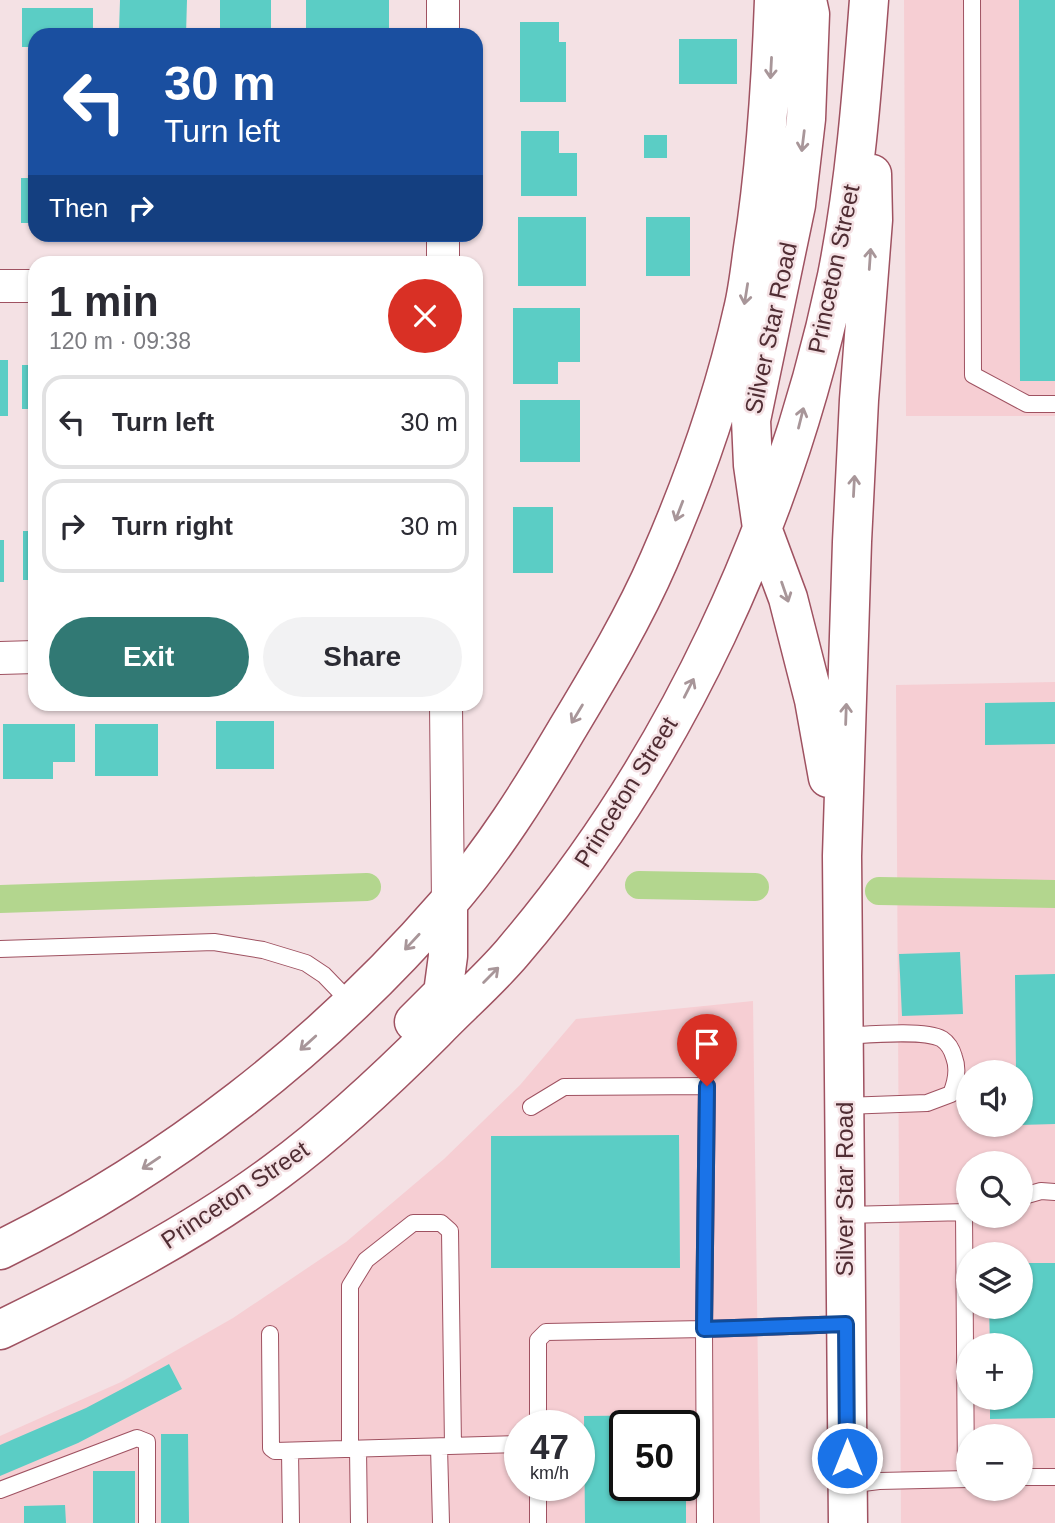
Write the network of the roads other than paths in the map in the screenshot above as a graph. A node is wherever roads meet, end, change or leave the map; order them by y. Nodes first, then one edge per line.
1 (443, 0) edge
2 (774, 0) edge
3 (807, 0) edge
4 (870, 0) edge
5 (972, 0) edge
6 (443, 28) edge
7 (0, 286) edge
8 (28, 286) edge
9 (1055, 404) edge
10 (762, 528) junction
11 (28, 657) edge
12 (0, 658) edge
13 (446, 711) edge
14 (842, 856) junction
15 (448, 904) junction
16 (0, 949) edge
17 (351, 1003) junction
18 (843, 1036) junction
19 (844, 1106) junction
20 (531, 1107) dead end
21 (1055, 1192) edge
22 (1033, 1193) edge
23 (956, 1212) edge
24 (845, 1215) junction
25 (966, 1228) edge
26 (0, 1250) edge
27 (0, 1309) edge
28 (846, 1324) junction
29 (704, 1329) junction
30 (0, 1330) edge
31 (270, 1334) dead end
32 (538, 1410) edge
33 (967, 1424) edge
34 (504, 1444) edge
35 (446, 1446) junction
36 (354, 1449) junction
37 (290, 1451) junction
38 (1055, 1476) edge
39 (1033, 1477) edge
40 (956, 1479) edge
41 (848, 1485) junction
42 (0, 1490) edge
43 (538, 1501) edge
44 (148, 1523) edge
45 (291, 1523) edge
46 (359, 1523) edge
47 (441, 1523) edge
48 (538, 1523) edge
49 (705, 1523) edge
50 (848, 1523) edge

1 - 6 street
2 -> 15 main road
3 -> 10 main road, Silver Star Road
10 -> 4 main road, Princeton Street
14 -> 4 main road, Silver Star Road
5 - 9 lane
7 - 8 street
10 -> 14 main road, Silver Star Road
30 -> 10 main road, Princeton Street
11 - 12 street
13 - 15 street
14 - 18 main road, Silver Star Road
15 -> 17 main road
15 - 27 main road
16 - 17 lane
17 -> 26 main road
18 - 19 main road, Silver Star Road
18 - 19 lane
19 - 24 main road, Silver Star Road
20 - 29 lane
21 - 22 lane
23 - 24 lane
24 - 28 main road, Silver Star Road
25 - 33 lane
28 - 29 lane
28 - 41 main road, Silver Star Road
29 - 32 lane
29 - 49 lane
31 - 37 lane
34 - 35 lane
35 - 36 lane
35 - 36 lane
35 - 47 lane
36 - 37 lane
36 - 46 lane
37 - 45 lane
38 - 39 lane
40 - 41 lane
41 - 50 main road, Silver Star Road
42 - 44 lane
43 - 48 lane

